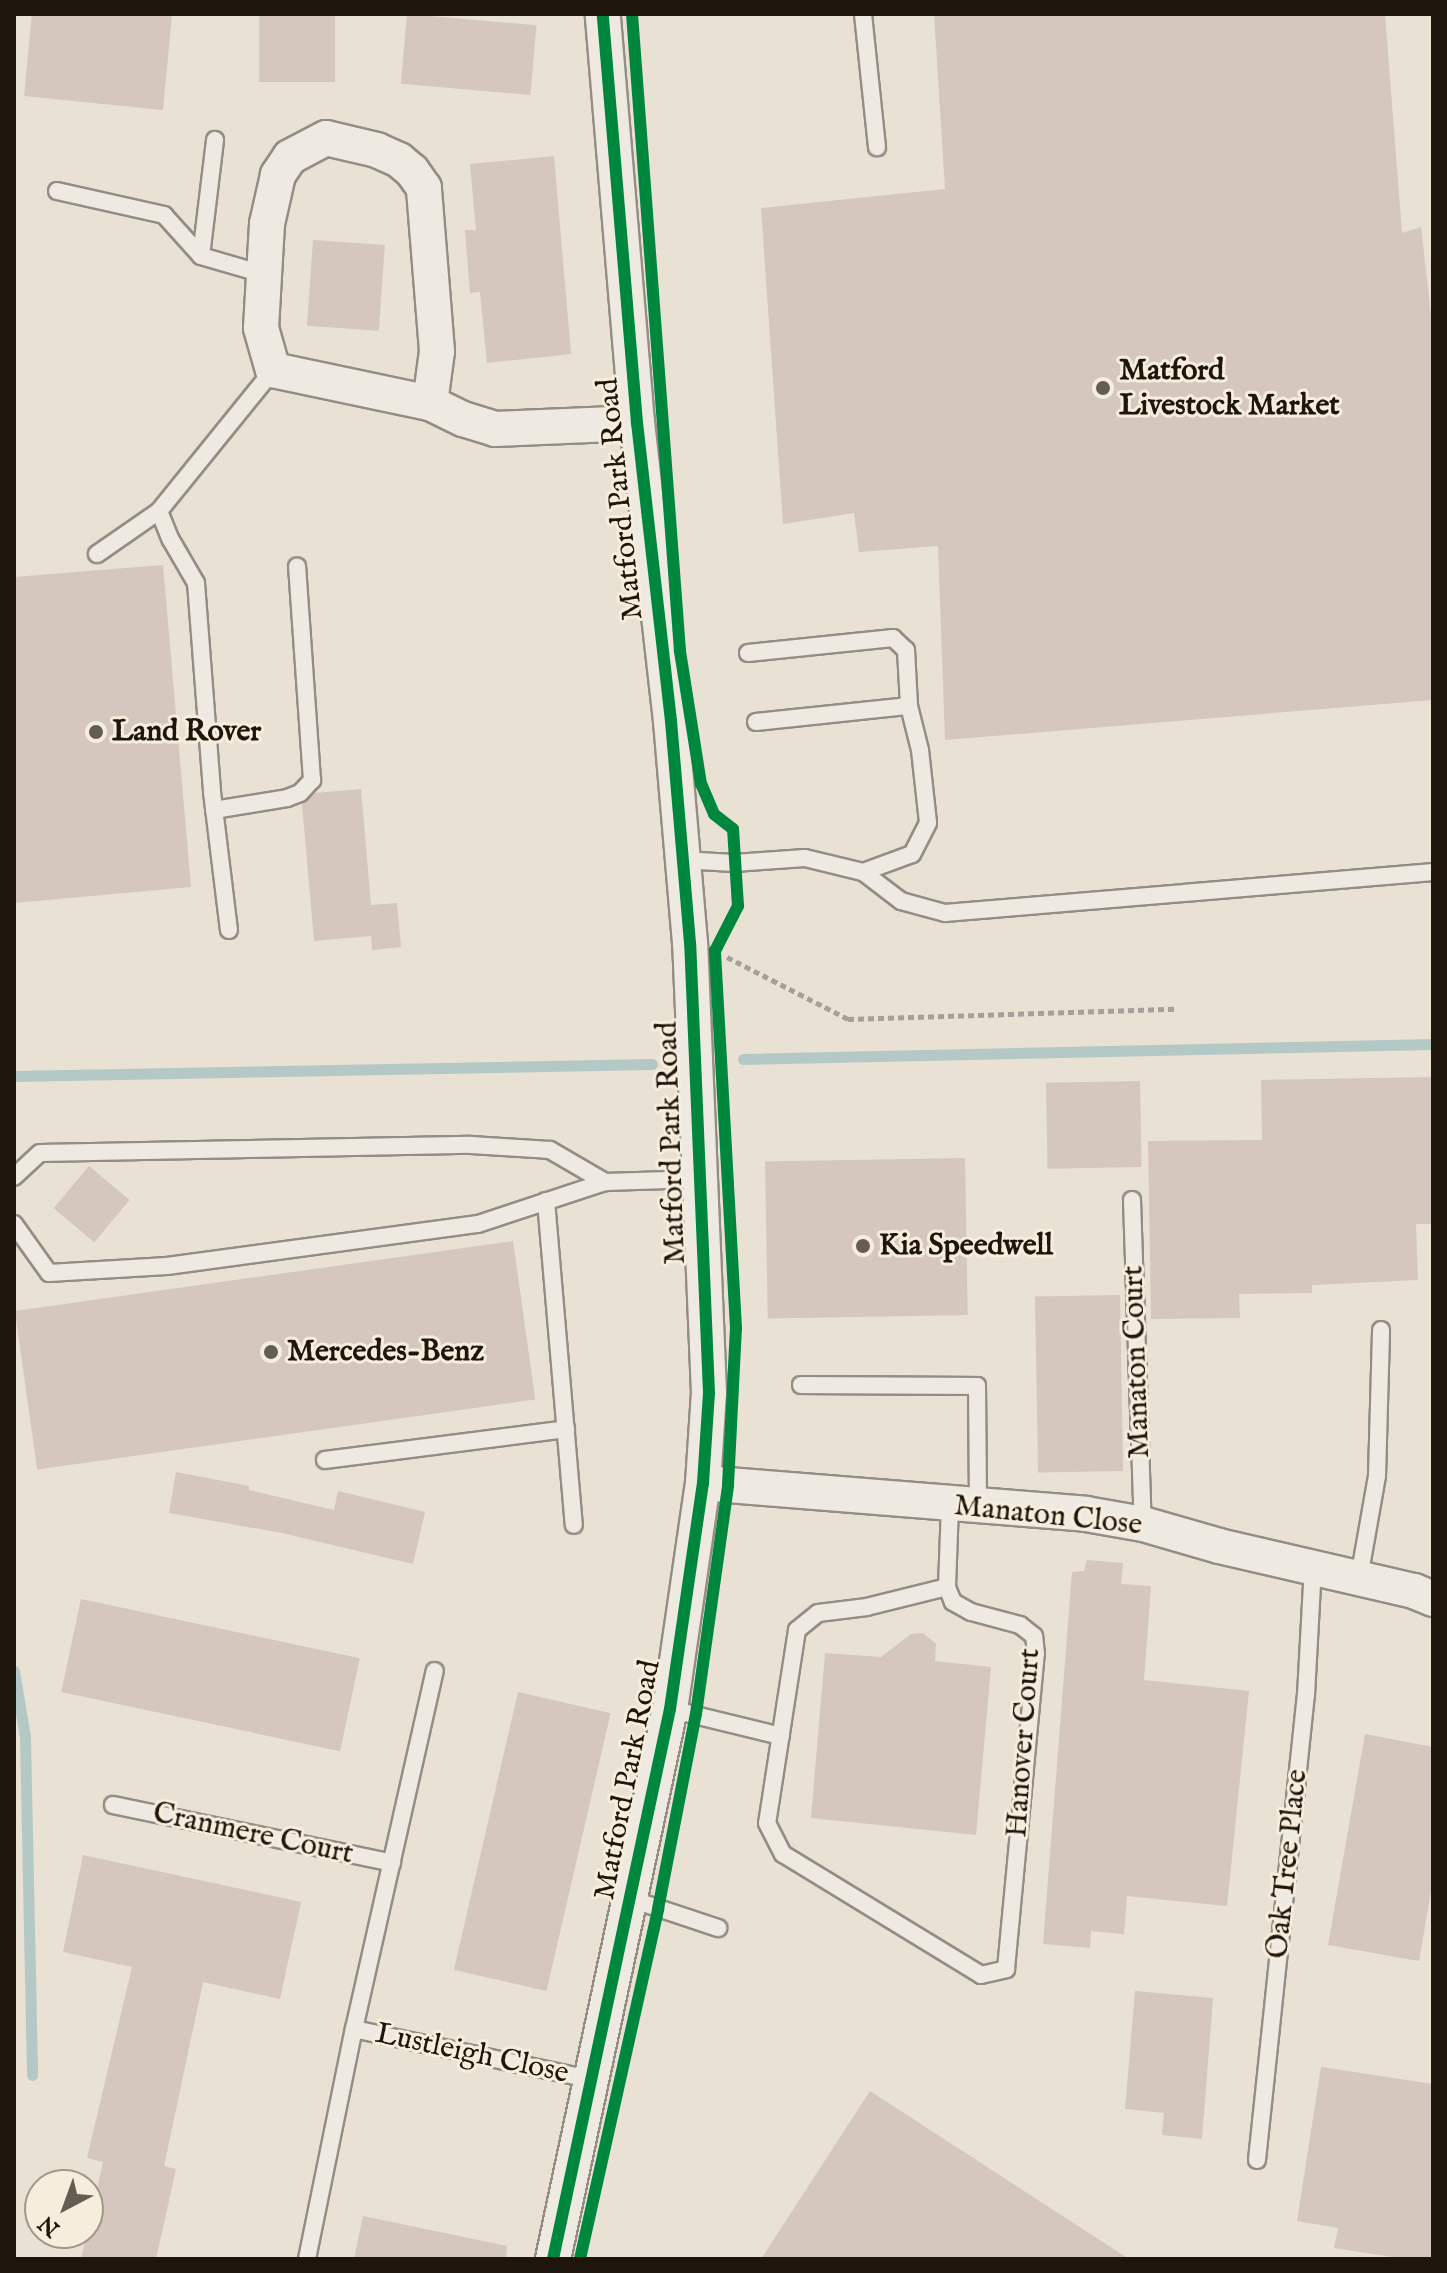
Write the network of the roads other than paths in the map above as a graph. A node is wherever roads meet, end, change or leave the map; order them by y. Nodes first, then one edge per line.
1 (603, 14) edge
2 (863, 14) edge
3 (215, 140) dead end
4 (877, 147) dead end
5 (57, 191) dead end
6 (201, 256) junction
7 (263, 274) junction
8 (273, 370) junction
9 (430, 403) junction
10 (637, 423) junction
11 (159, 511) junction
12 (97, 554) dead end
13 (297, 567) dead end
14 (748, 653) dead end
15 (909, 706) junction
16 (756, 722) dead end
17 (214, 810) junction
18 (681, 860) junction
19 (863, 872) junction
20 (1433, 872) edge
21 (229, 930) dead end
22 (14, 1177) edge
23 (700, 1179) junction
24 (605, 1182) junction
25 (1132, 1200) dead end
26 (546, 1201) junction
27 (14, 1224) edge
28 (1381, 1330) dead end
29 (801, 1385) dead end
30 (566, 1429) junction
31 (325, 1460) dead end
32 (703, 1483) junction
33 (964, 1506) junction
34 (1143, 1524) junction
35 (574, 1525) dead end
36 (1313, 1567) junction
37 (1359, 1578) junction
38 (947, 1587) junction
39 (1433, 1599) edge
40 (435, 1671) dead end
41 (670, 1709) junction
42 (781, 1736) junction
43 (113, 1805) dead end
44 (392, 1863) junction
45 (631, 1899) junction
46 (718, 1928) dead end
47 (354, 2029) junction
48 (593, 2080) junction
49 (1257, 2160) dead end
50 (307, 2259) edge
51 (553, 2259) edge

1 - 10 street, Matford Park Road
2 - 4 lane
3 - 6 lane
5 - 6 lane
6 - 7 lane
7 - 8 street
7 - 9 street
8 - 9 street
8 - 11 lane
9 - 10 street
10 - 18 street, Matford Park Road
11 - 12 lane
11 - 17 lane
13 - 17 lane
14 - 15 lane
15 - 16 lane
15 - 19 lane
17 - 21 lane
18 - 19 lane
18 - 23 street, Matford Park Road
19 - 20 lane
22 - 24 lane
23 - 24 lane
23 - 32 street, Matford Park Road
24 - 26 lane
25 - 34 lane, Manaton Court
26 - 27 lane
26 - 30 lane
28 - 37 lane
29 - 33 lane
30 - 31 lane
30 - 35 lane
32 - 33 street, Manaton Close
32 - 41 street, Matford Park Road
33 - 34 street, Manaton Close
33 - 38 lane
34 - 36 street, Manaton Close
36 - 37 street, Manaton Close
36 - 49 lane, Oak Tree Place
37 - 39 street, Manaton Close
38 - 42 lane
38 - 42 lane, Hanover Court
40 - 44 lane, Cranmere Court
41 - 42 lane
41 - 45 street, Matford Park Road
43 - 44 lane, Cranmere Court
44 - 47 lane, Cranmere Court
45 - 46 lane
45 - 48 street, Matford Park Road
47 - 48 lane, Lustleigh Close
47 - 50 lane, Lustleigh Close
48 - 51 street, Matford Park Road

